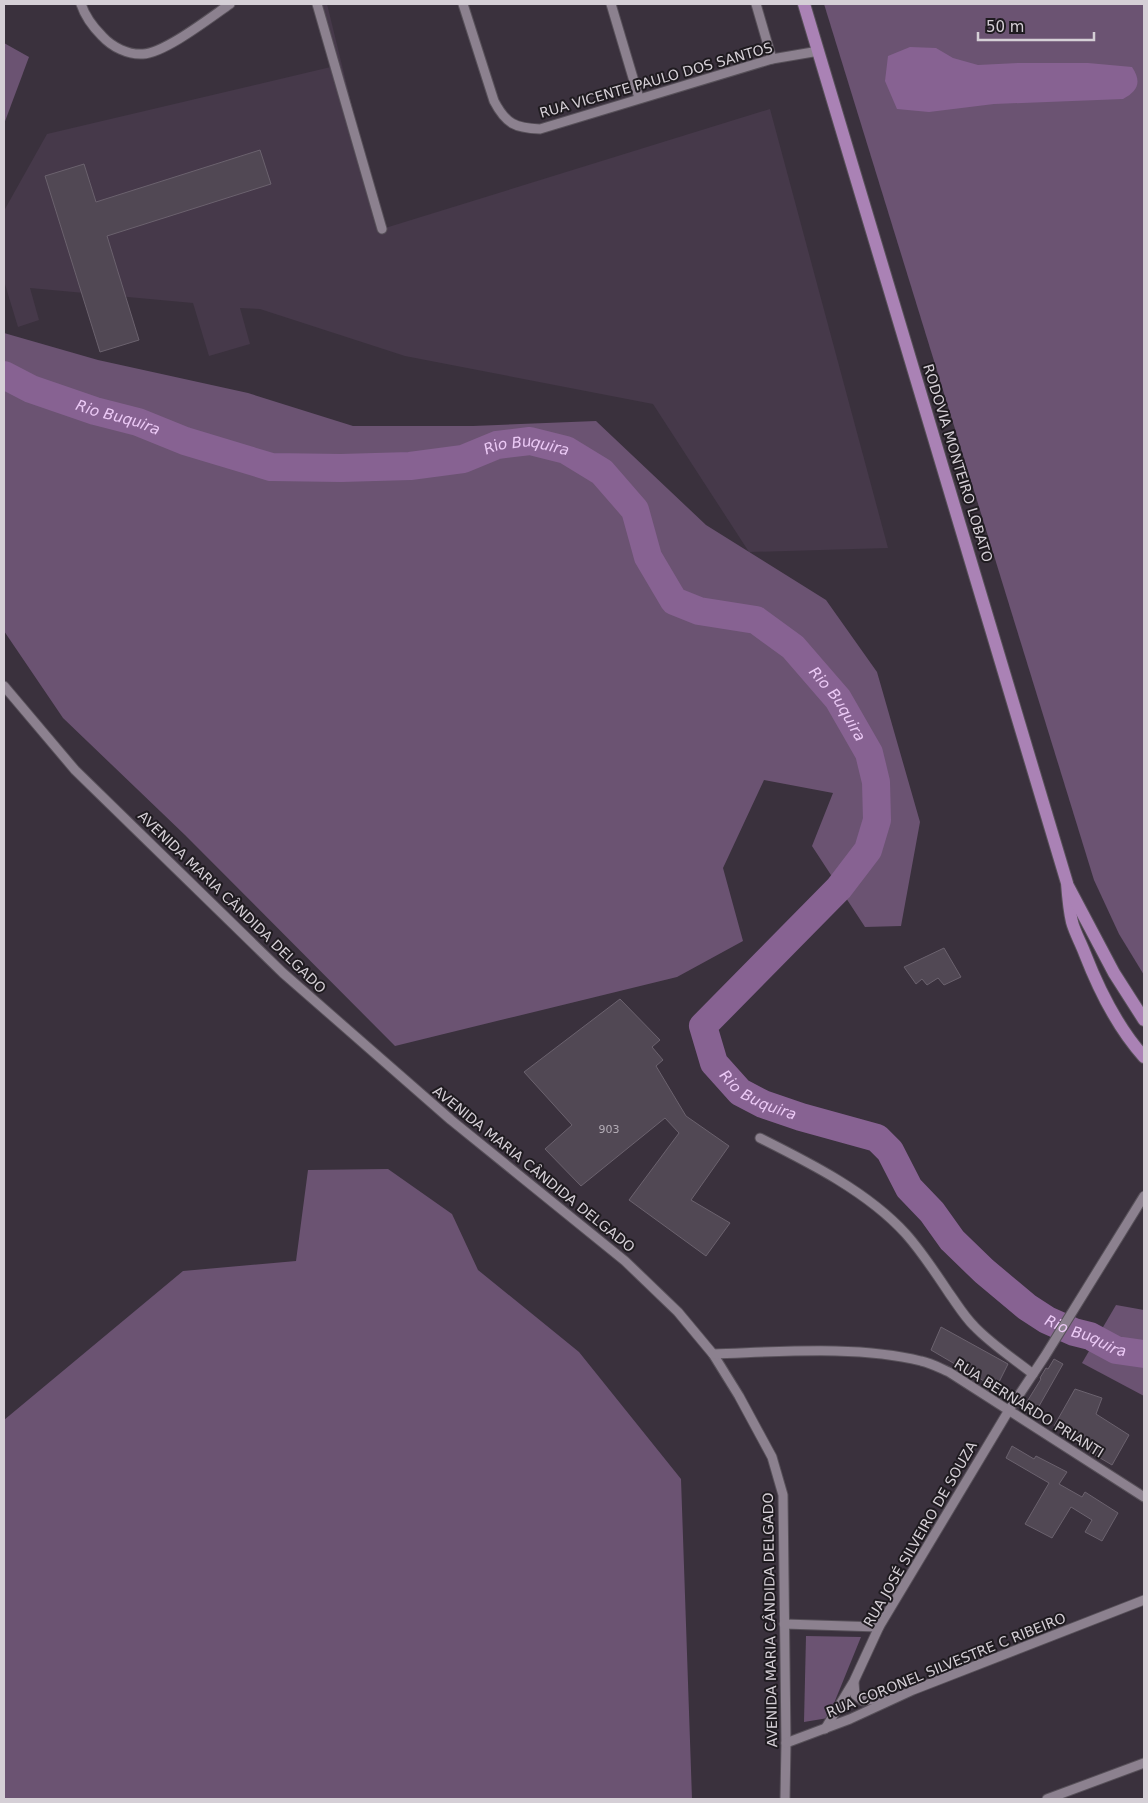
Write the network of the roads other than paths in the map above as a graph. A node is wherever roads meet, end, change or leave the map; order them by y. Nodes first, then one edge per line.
1 (81, 4) edge
2 (230, 4) edge
3 (317, 4) edge
4 (463, 4) edge
5 (611, 4) edge
6 (756, 4) edge
7 (804, 4) edge
8 (819, 51) junction
9 (772, 59) junction
10 (639, 98) junction
11 (382, 229) dead end
12 (4, 686) edge
13 (1067, 884) junction
14 (1144, 1020) edge
15 (1144, 1057) edge
16 (760, 1138) dead end
17 (1144, 1196) edge
18 (713, 1354) junction
19 (1033, 1374) junction
20 (1009, 1410) junction
21 (1144, 1497) edge
22 (1144, 1600) edge
23 (784, 1624) junction
24 (879, 1627) junction
25 (854, 1681) junction
26 (913, 1690) junction
27 (825, 1729) junction
28 (786, 1743) junction
29 (1144, 1763) edge
30 (785, 1799) edge
31 (1047, 1799) edge

1 - 2 street
3 - 11 street
4 - 10 street, RUA VICENTE PAULO DOS SANTOS
5 - 10 street
6 - 9 street
7 - 8 main road, RODOVIA MONTEIRO LOBATO
8 - 9 street, RUA VICENTE PAULO DOS SANTOS
8 - 13 main road, RODOVIA MONTEIRO LOBATO
9 - 10 street, RUA VICENTE PAULO DOS SANTOS
12 - 18 street, AVENIDA MARIA CÂNDIDA DELGADO
13 - 14 main road, RODOVIA MONTEIRO LOBATO
13 - 15 main road, RODOVIA MONTEIRO LOBATO
16 - 19 street
17 - 19 street, RUA JOSÉ SILVEIRO DE SOUZA
18 - 20 street, RUA BERNARDO PRIANTI
18 - 23 street, AVENIDA MARIA CÂNDIDA DELGADO
19 - 20 street, RUA JOSÉ SILVEIRO DE SOUZA
20 - 21 street, RUA BERNARDO PRIANTI
20 - 24 street, RUA JOSÉ SILVEIRO DE SOUZA
22 - 26 street, RUA CORONEL SILVESTRE C RIBEIRO
23 - 24 street
23 - 28 street, AVENIDA MARIA CÂNDIDA DELGADO
24 - 25 street, RUA JOSÉ SILVEIRO DE SOUZA
25 - 26 street
25 - 27 street, RUA JOSÉ SILVEIRO DE SOUZA
26 - 27 street, RUA CORONEL SILVESTRE C RIBEIRO
27 - 28 street, RUA CORONEL SILVESTRE C RIBEIRO
28 - 30 street, AVENIDA MARIA CÂNDIDA DELGADO
29 - 31 street

